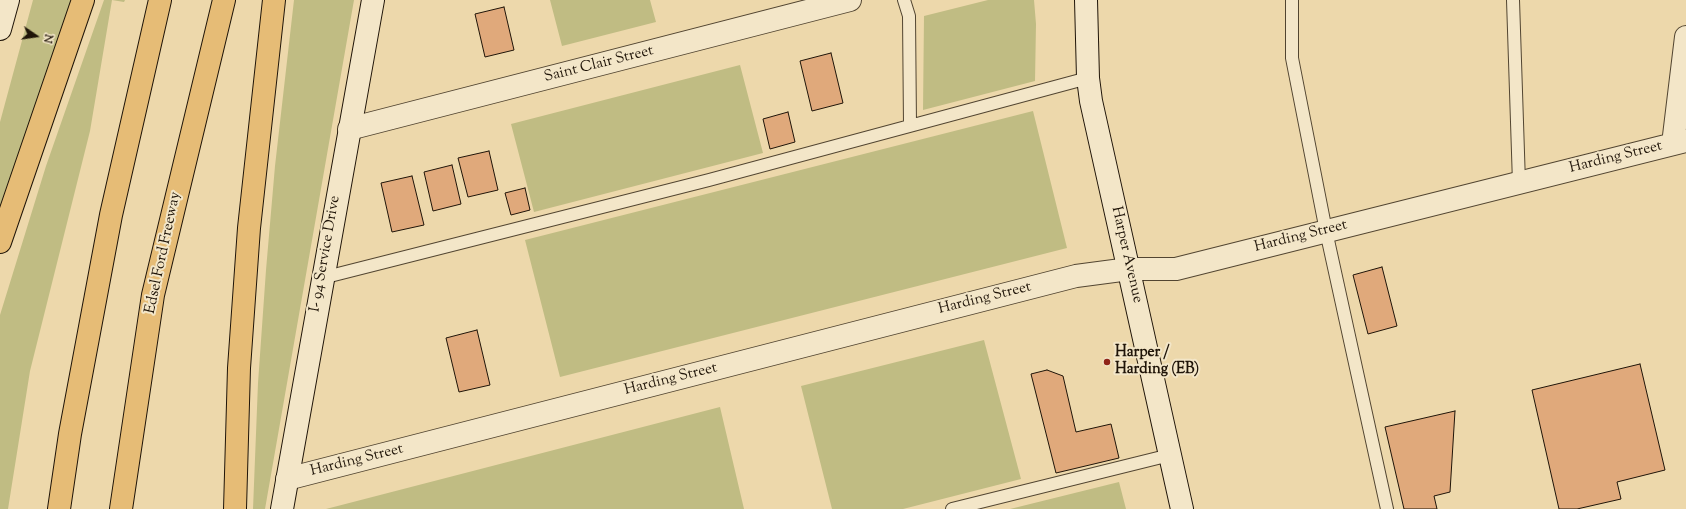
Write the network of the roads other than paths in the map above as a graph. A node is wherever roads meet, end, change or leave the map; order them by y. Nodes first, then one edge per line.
1 (8, 0) edge
2 (83, 0) edge
3 (160, 0) edge
4 (224, 0) edge
5 (274, 0) edge
6 (373, 0) edge
7 (850, 0) edge
8 (904, 0) edge
9 (1086, 0) edge
10 (1292, 0) edge
11 (1513, 0) edge
12 (0, 29) edge
13 (1686, 37) edge
14 (1088, 78) junction
15 (910, 125) junction
16 (349, 129) junction
17 (1679, 143) edge
18 (1519, 183) junction
19 (1326, 231) junction
20 (0, 242) edge
21 (1129, 269) junction
22 (322, 278) junction
23 (1170, 455) junction
24 (287, 479) junction
25 (59, 509) edge
26 (121, 509) edge
27 (234, 509) edge
28 (282, 509) edge
29 (952, 509) edge
30 (1182, 509) edge
31 (1387, 509) edge

1 - 12 street
2 - 20 highway
3 - 25 highway
4 - 26 highway, Edsel Ford Freeway
5 - 27 highway
6 - 16 street, I- 94 Service Drive
7 - 16 street, Saint Clair Street
8 - 15 lane
9 - 14 street, Harper Avenue
10 - 19 lane
11 - 18 lane
13 - 17 street
14 - 15 lane
14 - 21 street, Harper Avenue
15 - 22 lane
16 - 22 street, I- 94 Service Drive
17 - 18 street, Harding Street
18 - 19 street, Harding Street
19 - 21 street, Harding Street
19 - 31 lane
21 - 23 street, Harper Avenue
21 - 24 street, Harding Street
22 - 24 street, I- 94 Service Drive
23 - 29 lane
23 - 30 street, Harper Avenue
24 - 28 street, I- 94 Service Drive

